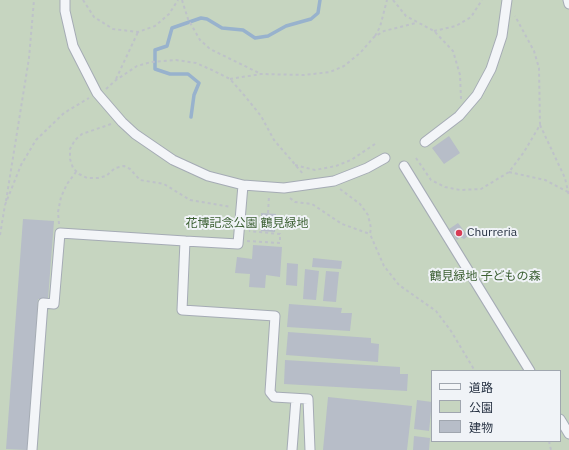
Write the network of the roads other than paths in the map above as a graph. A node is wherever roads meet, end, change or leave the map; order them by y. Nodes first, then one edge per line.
1 (65, 0) edge
2 (507, 0) edge
3 (568, 0) edge
4 (569, 4) edge
5 (425, 142) dead end
6 (385, 158) dead end
7 (404, 166) dead end
8 (244, 185) junction
9 (185, 241) junction
10 (529, 370) edge
11 (296, 399) junction
12 (561, 421) edge
13 (569, 434) edge
14 (32, 450) edge
15 (292, 450) edge
16 (310, 450) edge

1 - 8 street
2 - 5 street
3 - 4 street
6 - 8 street
7 - 10 street
8 - 9 street
9 - 11 street
9 - 14 street
11 - 15 street
11 - 16 street
12 - 13 street

